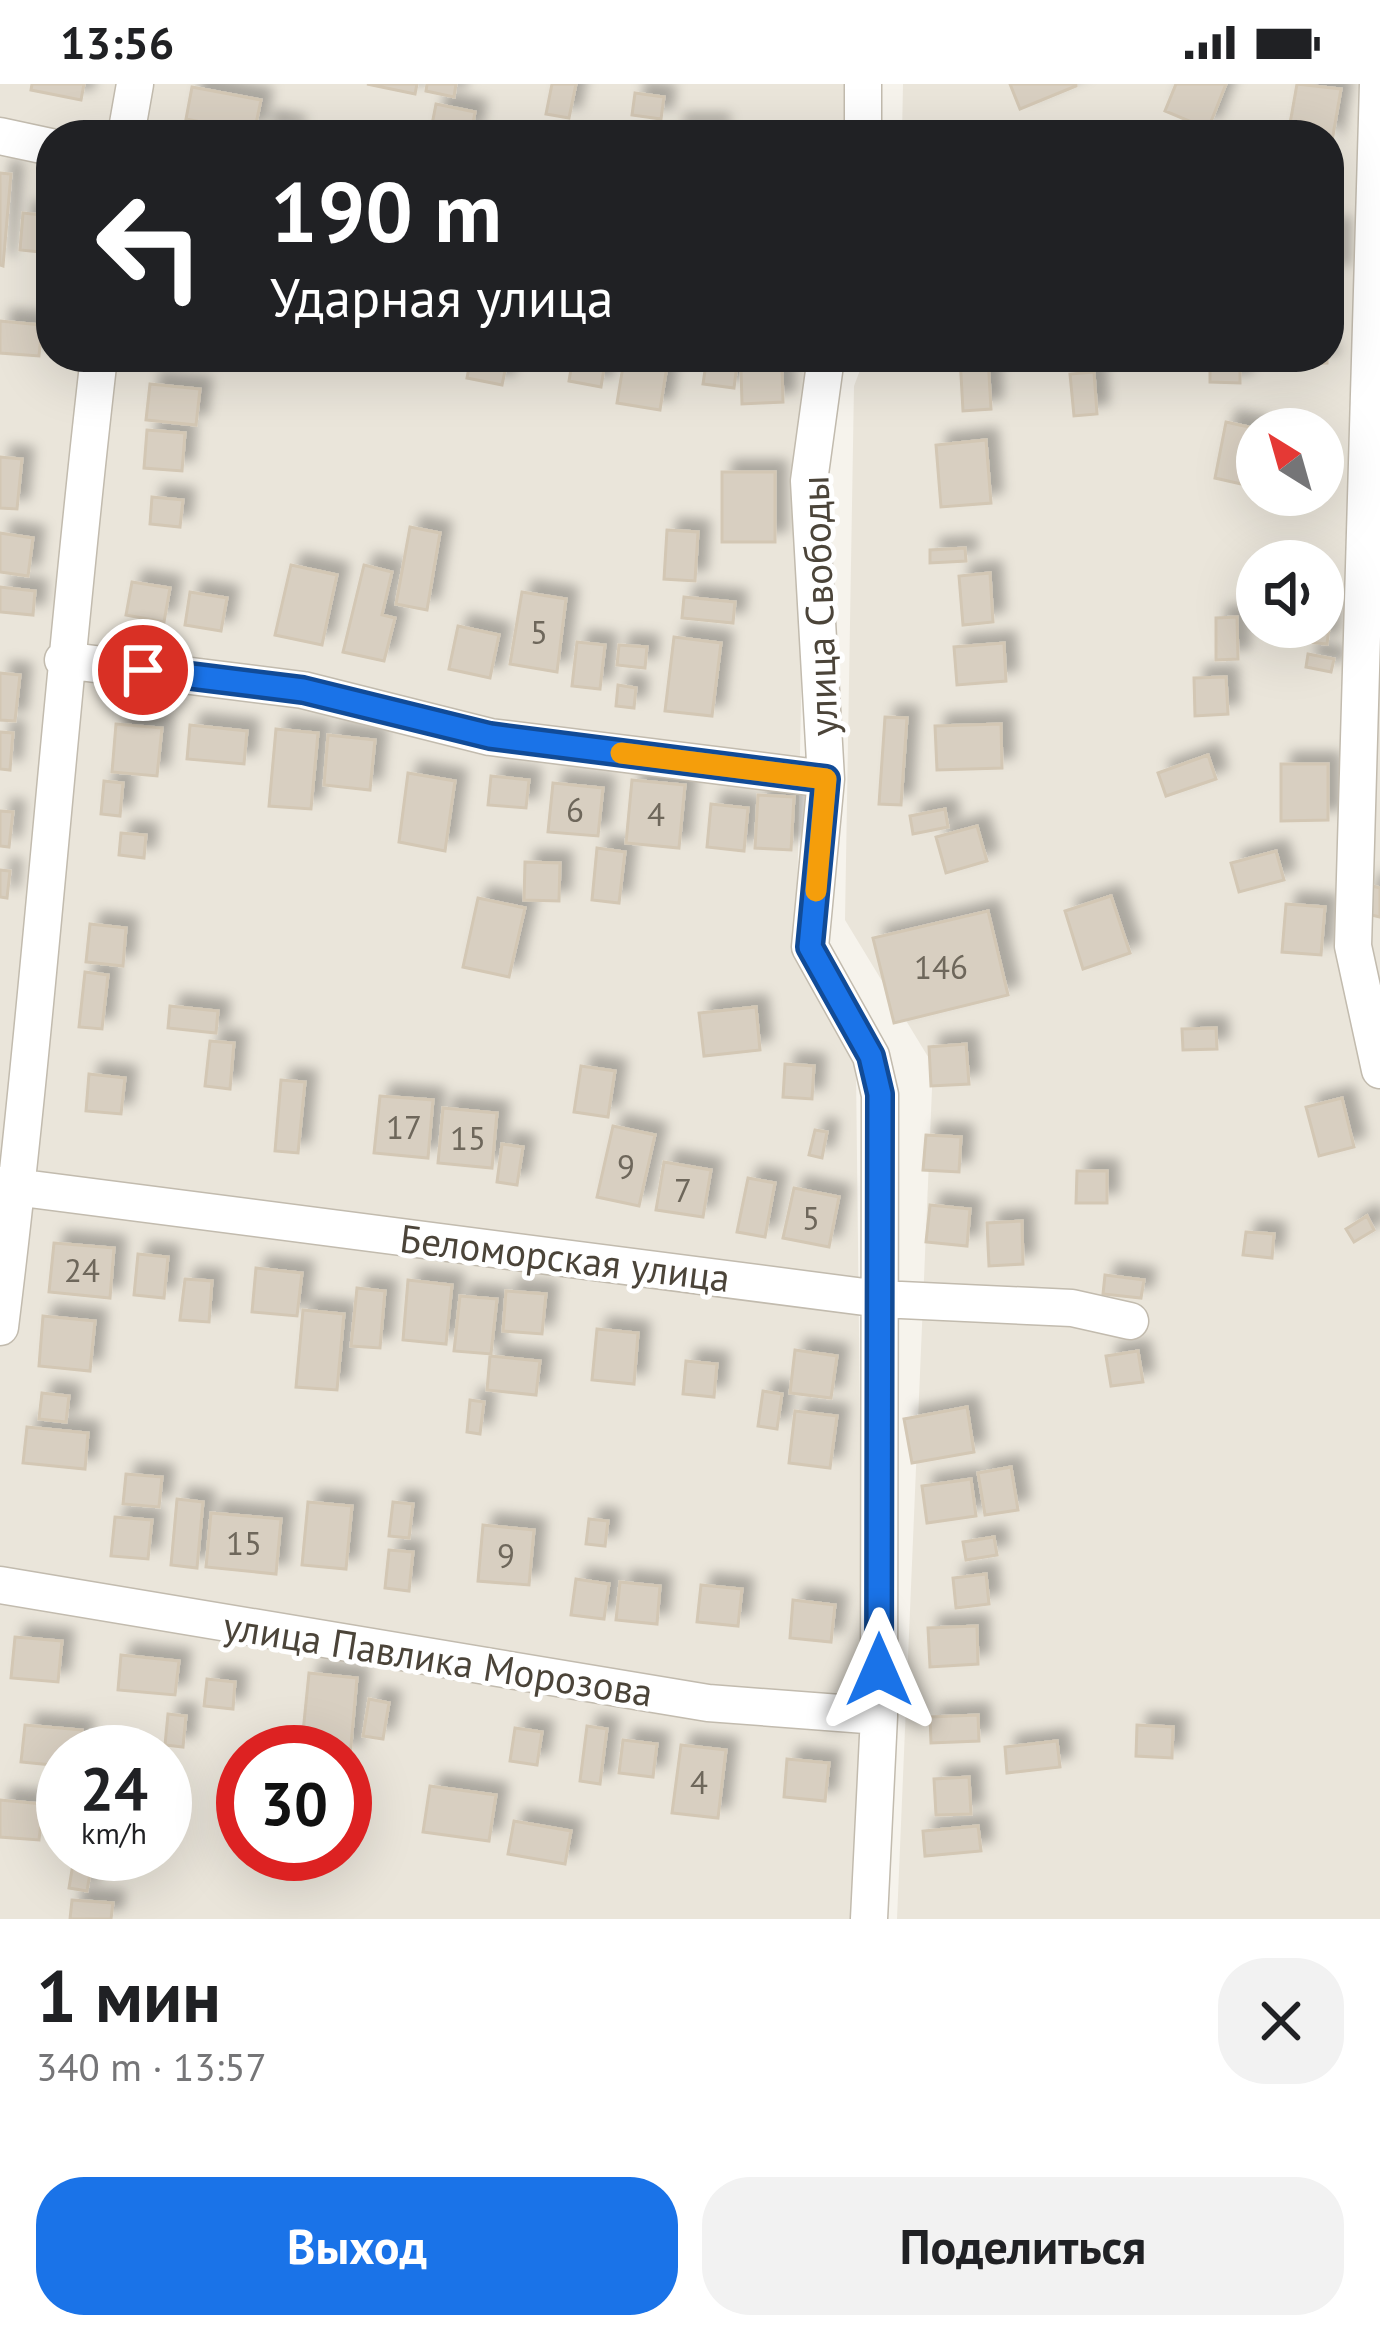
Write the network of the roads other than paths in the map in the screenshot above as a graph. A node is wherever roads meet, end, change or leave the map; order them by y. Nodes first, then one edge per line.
1 (135, 84) edge
2 (863, 84) edge
3 (1378, 84) edge
4 (129, 120) edge
5 (863, 120) edge
6 (0, 136) edge
7 (36, 143) edge
8 (97, 372) edge
9 (824, 372) edge
10 (63, 660) junction
11 (826, 779) junction
12 (1380, 1070) edge
13 (9, 1187) edge
14 (880, 1299) junction
15 (1130, 1321) dead end
16 (0, 1327) edge
17 (0, 1585) edge
18 (879, 1716) junction
19 (868, 1919) edge

1 - 4 street
2 - 5 street
3 - 12 street
6 - 7 street
8 - 10 street
9 - 11 street, улица Свободы
10 - 11 street
10 - 13 street
11 - 14 street, улица Свободы
13 - 14 street, Беломорская улица
13 - 16 street
14 - 15 street, Беломорская улица
14 - 18 street, улица Свободы
17 - 18 street, улица Павлика Морозова
18 - 19 street, улица Свободы

